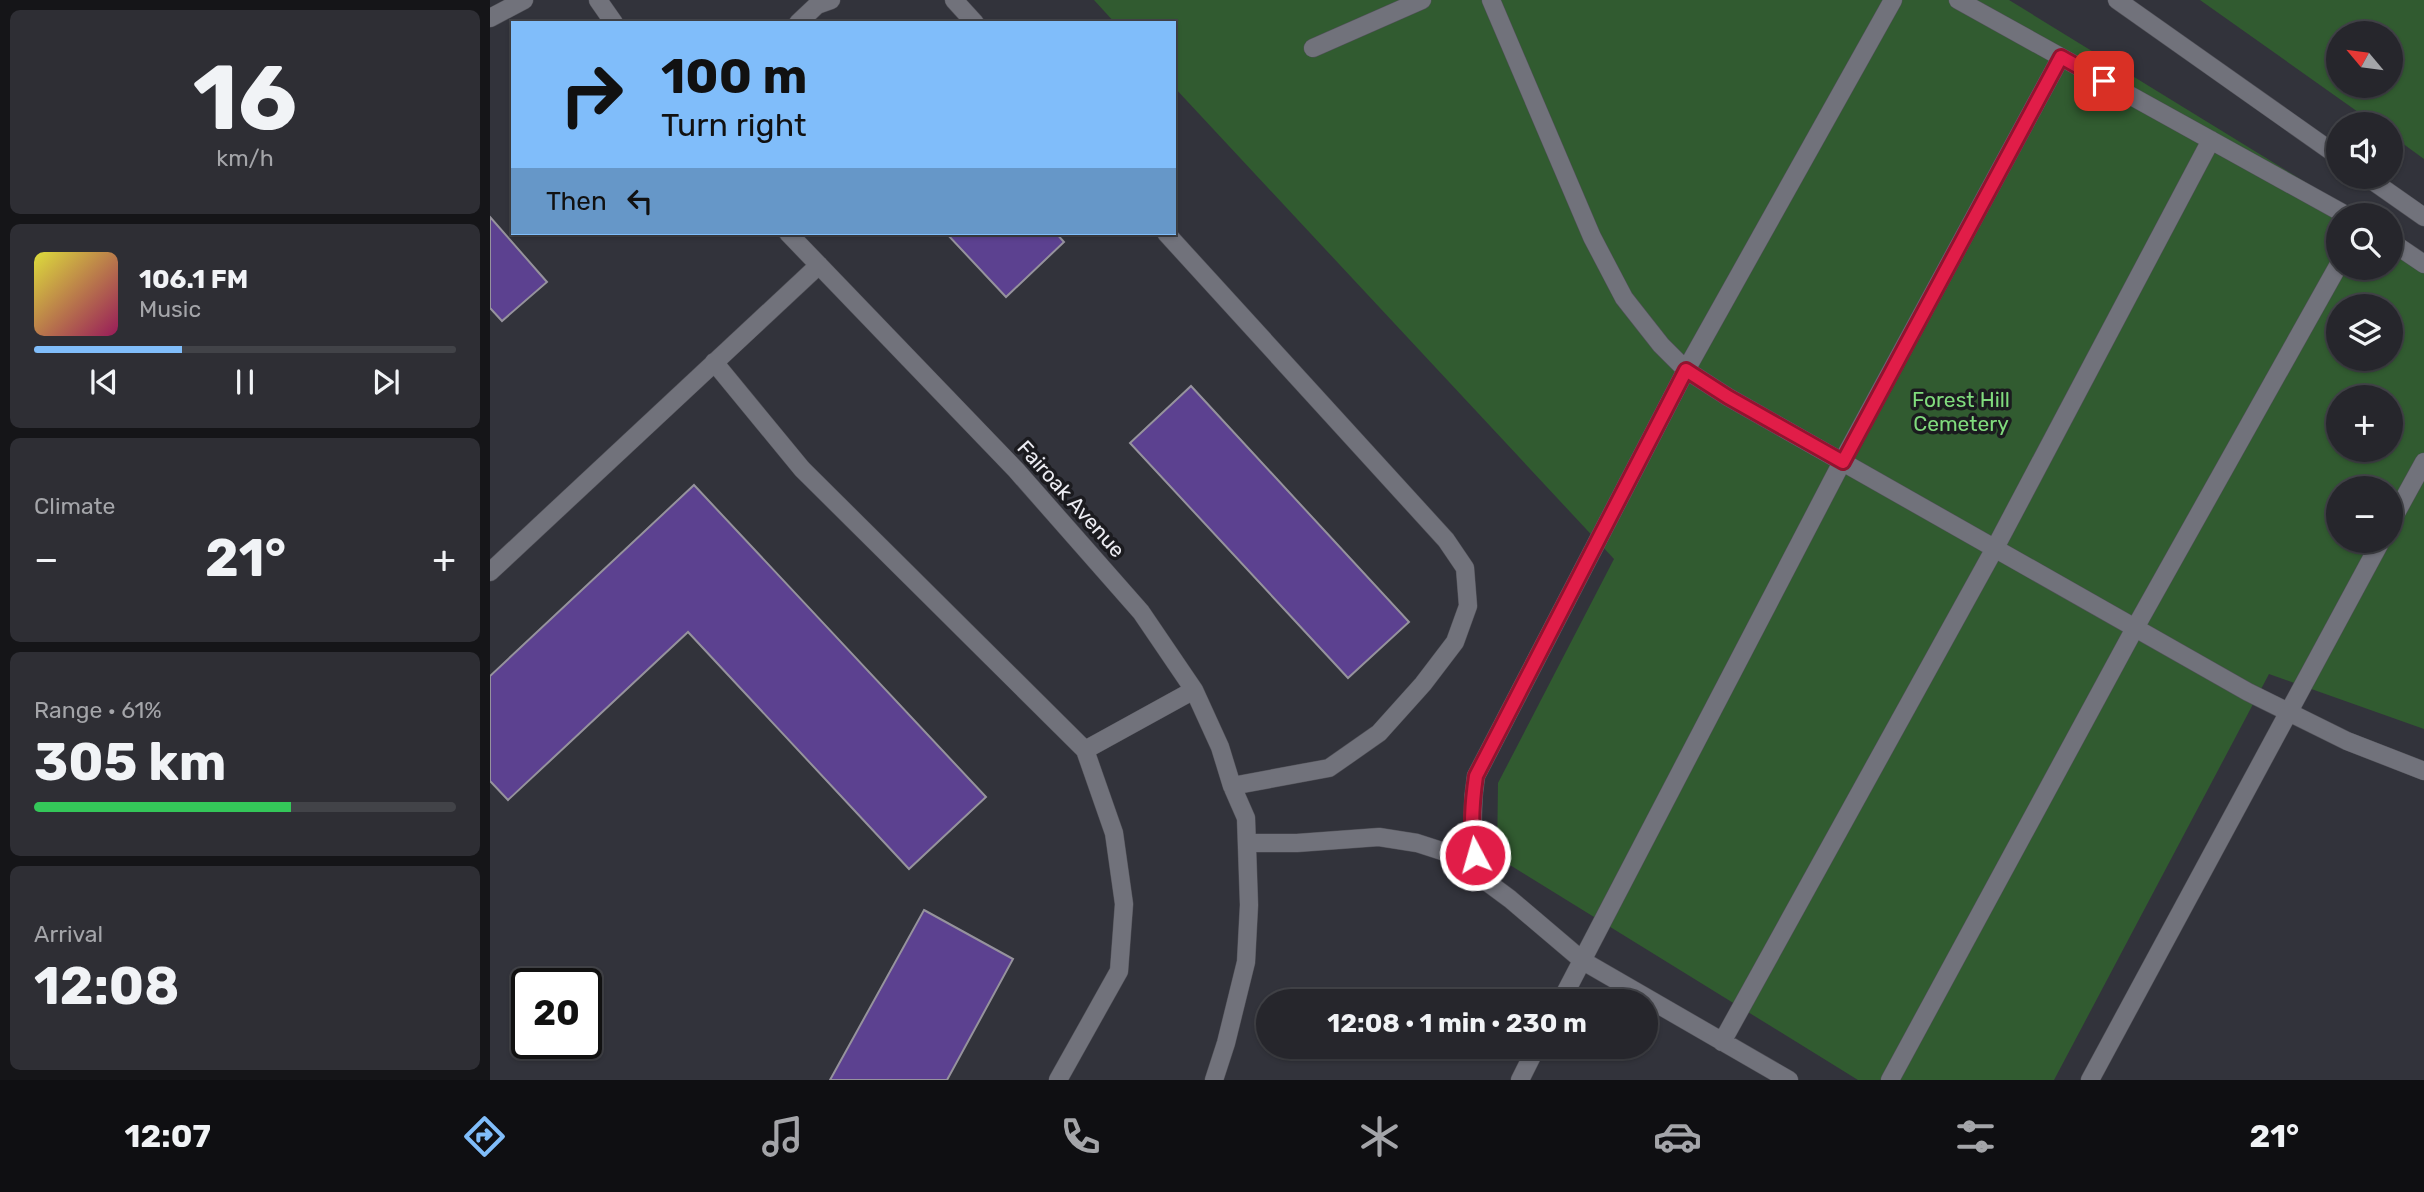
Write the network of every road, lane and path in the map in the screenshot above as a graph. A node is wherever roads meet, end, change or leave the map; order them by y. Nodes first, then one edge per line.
1 (524, 0) edge
2 (598, 0) edge
3 (831, 0) edge
4 (954, 0) edge
5 (1422, 0) edge
6 (1491, 0) edge
7 (1893, 0) edge
8 (1958, 0) edge
9 (2117, 0) edge
10 (490, 18) edge
11 (613, 21) edge
12 (800, 21) edge
13 (973, 21) edge
14 (1313, 48) dead end
15 (2061, 57) junction
16 (2211, 140) junction
17 (2326, 148) edge
18 (2385, 189) edge
19 (2326, 203) edge
20 (2424, 216) edge
21 (790, 235) edge
22 (1168, 235) edge
23 (2403, 250) edge
24 (2424, 264) edge
25 (819, 265) junction
26 (2330, 280) edge
27 (715, 362) junction
28 (1686, 370) junction
29 (1843, 462) junction
30 (2422, 472) edge
31 (2403, 503) edge
32 (1995, 548) junction
33 (2374, 553) edge
34 (490, 572) edge
35 (2135, 628) junction
36 (1194, 690) junction
37 (2288, 711) junction
38 (1085, 750) junction
39 (2424, 771) edge
40 (1232, 786) junction
41 (1247, 843) junction
42 (1479, 877) junction
43 (1583, 961) junction
44 (1568, 989) edge
45 (1722, 1042) junction
46 (1530, 1059) edge
47 (1058, 1080) edge
48 (1214, 1080) edge
49 (1520, 1080) edge
50 (1789, 1080) edge
51 (1890, 1080) edge
52 (2090, 1080) edge

1 - 10 street
2 - 11 street
3 - 12 street
4 - 13 street
5 - 14 street
6 - 28 street
7 - 28 street
8 - 15 street
9 - 17 street
15 - 16 street
15 - 29 street
16 - 19 street
16 - 32 street
18 - 20 street
21 - 25 street, Fairoak Avenue
22 - 40 street
23 - 24 street
25 - 27 street
25 - 36 street, Fairoak Avenue
26 - 35 street
27 - 34 street
27 - 38 street
28 - 29 street
28 - 42 street
29 - 32 street
29 - 43 street
30 - 31 street
32 - 35 street
32 - 45 street
33 - 37 street
35 - 37 street
35 - 51 street
36 - 38 street
36 - 40 street, Fairoak Avenue
37 - 39 street
37 - 52 street
38 - 47 street
40 - 41 street, Fairoak Avenue
41 - 42 street
41 - 48 street, Fairoak Avenue
42 - 43 street
43 - 44 street
43 - 45 street
45 - 50 street
46 - 49 street

